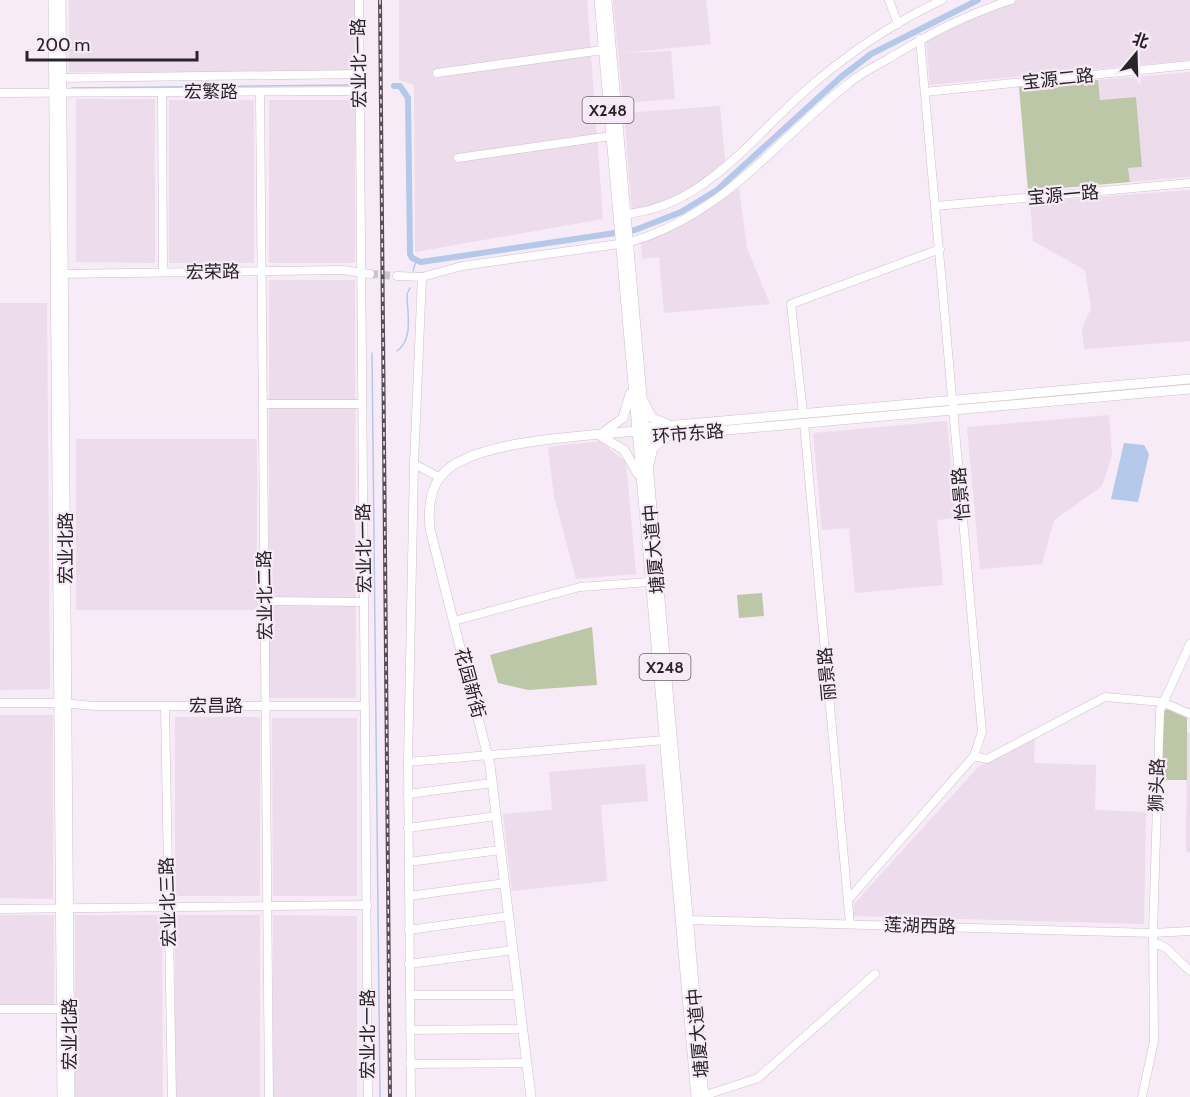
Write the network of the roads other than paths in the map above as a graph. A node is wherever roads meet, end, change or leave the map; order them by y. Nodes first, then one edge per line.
1 (53, 0) edge
2 (61, 0) edge
3 (358, 0) edge
4 (599, 0) edge
5 (607, 0) edge
6 (889, 0) edge
7 (942, 0) edge
8 (1011, 0) edge
9 (898, 24) junction
10 (920, 39) junction
11 (603, 50) junction
12 (1190, 66) edge
13 (437, 73) dead end
14 (359, 74) junction
15 (58, 78) junction
16 (359, 91) junction
17 (260, 92) junction
18 (925, 92) junction
19 (0, 93) edge
20 (58, 93) junction
21 (162, 93) junction
22 (610, 136) junction
23 (458, 158) dead end
24 (1190, 183) edge
25 (936, 206) junction
26 (622, 218) junction
27 (623, 241) junction
28 (940, 249) junction
29 (262, 271) junction
30 (163, 272) junction
31 (361, 273) junction
32 (60, 274) junction
33 (370, 274) tunnel mouth
34 (398, 276) tunnel mouth
35 (422, 277) junction
36 (1190, 379) edge
37 (636, 387) junction
38 (1190, 389) edge
39 (263, 404) junction
40 (362, 404) junction
41 (953, 405) junction
42 (803, 418) junction
43 (672, 425) junction
44 (641, 432) junction
45 (599, 435) junction
46 (668, 436) junction
47 (414, 464) junction
48 (439, 477) junction
49 (644, 479) junction
50 (650, 582) junction
51 (265, 602) junction
52 (364, 602) junction
53 (454, 621) junction
54 (1190, 644) edge
55 (1162, 702) junction
56 (0, 703) edge
57 (63, 703) junction
58 (165, 706) junction
59 (266, 706) junction
60 (365, 706) junction
61 (1190, 714) edge
62 (664, 740) junction
63 (488, 755) junction
64 (974, 756) junction
65 (408, 762) junction
66 (492, 783) junction
67 (408, 794) junction
68 (496, 816) junction
69 (408, 828) junction
70 (500, 850) junction
71 (409, 862) junction
72 (504, 883) junction
73 (409, 896) junction
74 (848, 900) junction
75 (367, 905) junction
76 (267, 907) junction
77 (169, 908) junction
78 (0, 909) edge
79 (65, 910) junction
80 (509, 916) junction
81 (688, 920) junction
82 (850, 924) junction
83 (409, 930) junction
84 (1190, 931) edge
85 (1153, 933) junction
86 (1153, 942) junction
87 (513, 950) junction
88 (410, 964) junction
89 (1190, 971) edge
90 (875, 974) dead end
91 (410, 995) junction
92 (518, 995) junction
93 (0, 1009) edge
94 (62, 1009) junction
95 (522, 1029) junction
96 (410, 1030) junction
97 (527, 1063) junction
98 (411, 1064) junction
99 (699, 1095) edge
100 (62, 1097) edge
101 (70, 1097) edge
102 (172, 1097) edge
103 (269, 1097) edge
104 (368, 1097) edge
105 (411, 1097) edge
106 (531, 1097) edge
107 (1142, 1097) edge

1 - 15 main road, 宏业北路
2 - 15 main road, 宏业北路
3 - 14 street, 宏业北一路
4 - 11 main road, 塘厦大道中 / X248
5 - 26 main road, 塘厦大道中 / X248
6 - 9 street
7 - 9 street
8 - 10 street
9 - 26 street
10 - 18 street, 怡景路
10 - 27 street
11 - 13 street
11 - 22 main road, 塘厦大道中 / X248
12 - 18 street, 宝源二路
14 - 15 street
14 - 16 street, 宏业北一路
15 - 20 main road, 宏业北路
16 - 17 street, 宏繁路
16 - 31 street, 宏业北一路
17 - 21 street, 宏繁路
17 - 29 street, 宏业北二路
18 - 25 street, 怡景路
19 - 20 street, 宏繁路
20 - 21 street, 宏繁路
20 - 32 main road, 宏业北路
21 - 30 street
22 - 23 street
22 - 26 main road, 塘厦大道中 / X248
24 - 25 street, 宝源一路
25 - 28 street, 怡景路
26 - 27 main road, 塘厦大道中 / X248
27 - 35 street
27 - 37 main road, 塘厦大道中 / X248
28 - 41 street, 怡景路
28 - 42 street, 丽景路
29 - 30 street, 宏荣路
29 - 31 street, 宏荣路
29 - 39 street, 宏业北二路
30 - 32 street, 宏荣路
31 - 33 street, 宏荣路
31 - 40 street, 宏业北一路
32 - 57 main road, 宏业北路
34 - 35 street
35 - 47 street
36 - 41 main road, 环市东路
37 - 43 main road
37 - 44 main road, 塘厦大道中 / X248
37 - 45 main road
38 - 41 main road, 环市东路
39 - 40 street
39 - 51 street, 宏业北二路
40 - 52 street, 宏业北一路
41 - 42 main road, 环市东路
41 - 64 street, 怡景路
42 - 43 main road, 环市东路
42 - 46 main road, 环市东路
42 - 74 street, 丽景路
43 - 44 main road, 环市东路
44 - 45 main road
44 - 46 main road, 环市东路
44 - 49 main road, 塘厦大道中 / X248
45 - 48 main road
45 - 49 main road
46 - 49 main road
47 - 48 street
47 - 65 street
48 - 53 main road, 花园新街
49 - 50 main road, 塘厦大道中 / X248
49 - 81 main road, 塘厦大道中 / X248
50 - 53 street
50 - 62 main road, 塘厦大道中 / X248
51 - 52 street
51 - 59 street, 宏业北二路
52 - 60 street, 宏业北一路
53 - 63 main road, 花园新街
54 - 55 street, 狮头路
55 - 61 street
55 - 64 street
55 - 85 street, 狮头路
56 - 57 street, 宏昌路
57 - 58 street, 宏昌路
57 - 79 main road, 宏业北路
58 - 59 street, 宏昌路
58 - 77 street, 宏业北三路
59 - 60 street, 宏昌路
59 - 76 street, 宏业北二路
60 - 75 street, 宏业北一路
62 - 63 street
62 - 99 main road, 塘厦大道中 / X248
63 - 65 street
63 - 66 main road, 花园新街
64 - 74 street, 怡景路
65 - 67 street
66 - 67 street
66 - 68 main road, 花园新街
67 - 69 street
68 - 69 street
68 - 70 main road, 花园新街
69 - 71 street
70 - 71 street
70 - 72 main road, 花园新街
71 - 73 street
72 - 73 street
72 - 80 main road, 花园新街
73 - 83 street
74 - 82 street, 丽景路
75 - 76 street
75 - 104 street, 宏业北一路
76 - 77 street
76 - 103 street, 宏业北二路
77 - 79 street
77 - 102 street, 宏业北三路
78 - 79 street
79 - 94 main road, 宏业北路
79 - 101 main road, 宏业北路
80 - 83 street
80 - 87 main road, 花园新街
81 - 82 street, 莲湖西路
81 - 99 main road, 塘厦大道中 / X248
82 - 85 street, 莲湖西路
83 - 88 street
84 - 85 street, 莲湖西路
85 - 86 street, 狮头路
86 - 89 street
86 - 107 street, 狮头路
87 - 88 street
87 - 92 main road, 花园新街
88 - 91 street
90 - 99 street
91 - 92 street
91 - 96 street
92 - 95 main road, 花园新街
93 - 94 street
94 - 100 main road, 宏业北路
95 - 96 street
95 - 97 main road, 花园新街
96 - 98 street
97 - 98 street
97 - 106 main road, 花园新街
98 - 105 street

